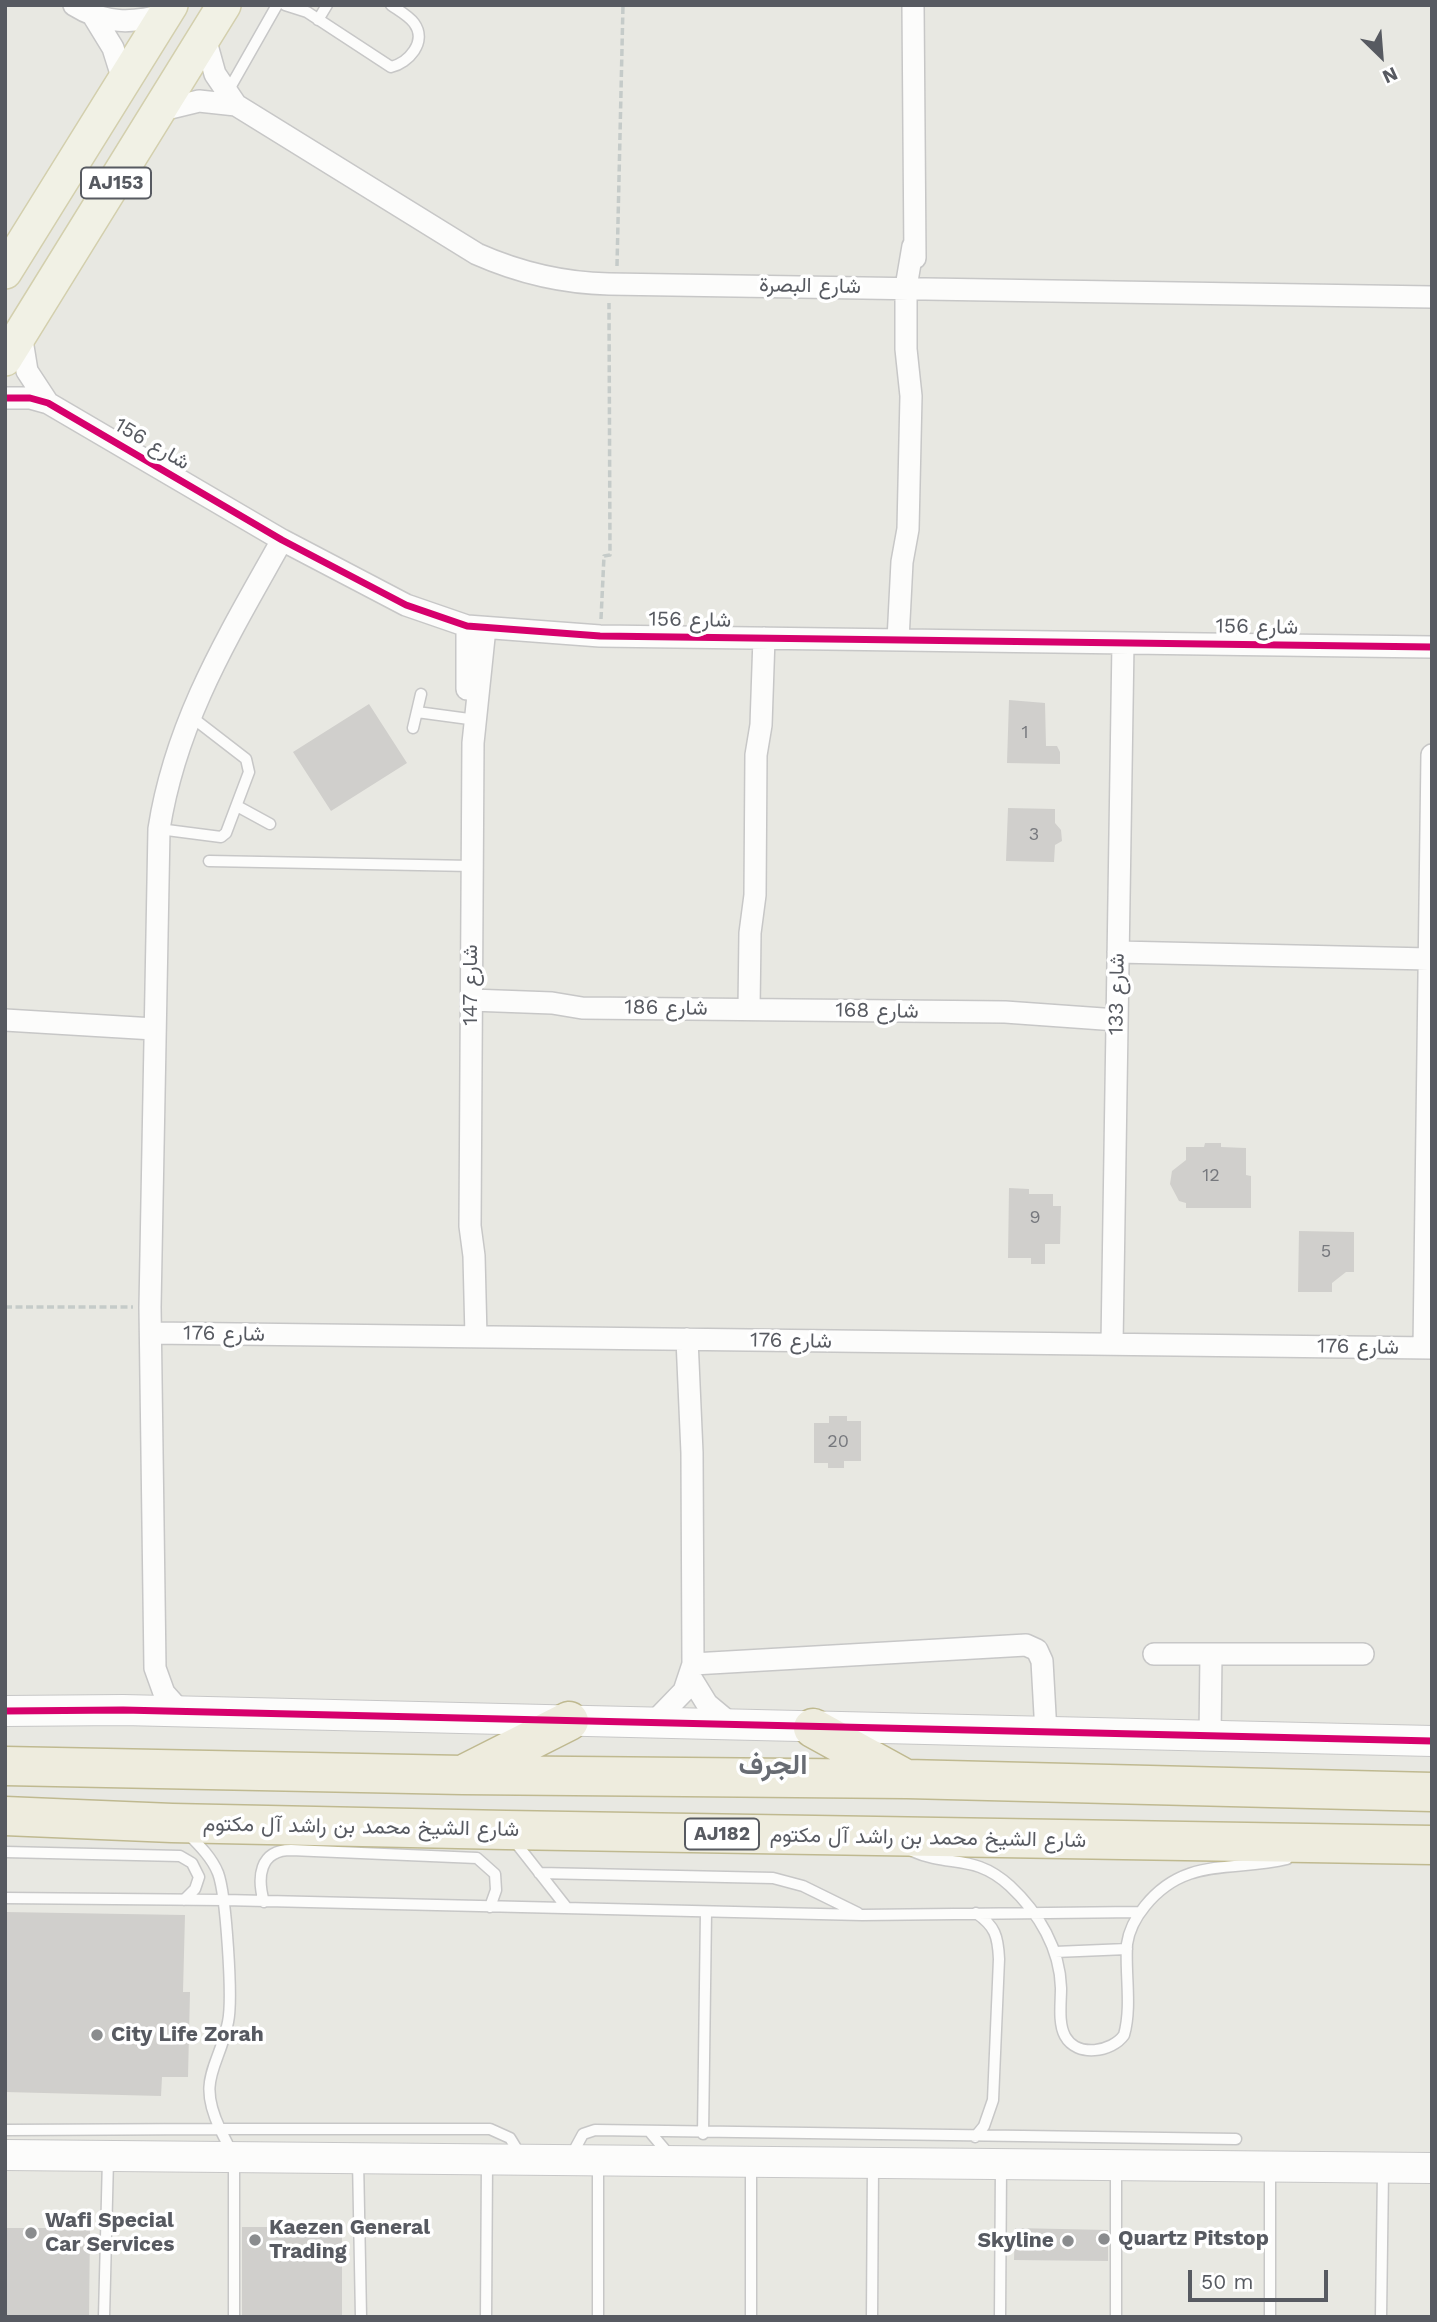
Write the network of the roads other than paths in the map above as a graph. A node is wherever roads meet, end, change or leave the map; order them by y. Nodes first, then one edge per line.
1 (74, 5) edge
2 (224, 5) edge
3 (277, 5) edge
4 (285, 5) edge
5 (327, 5) edge
6 (391, 5) edge
7 (913, 5) edge
8 (168, 9) edge
9 (94, 17) junction
10 (318, 20) junction
11 (205, 38) junction
12 (124, 83) junction
13 (232, 99) junction
14 (162, 110) junction
15 (5, 272) edge
16 (912, 287) junction
17 (1432, 297) edge
18 (13, 346) edge
19 (5, 398) edge
20 (48, 403) junction
21 (282, 540) junction
22 (476, 627) junction
23 (756, 638) junction
24 (905, 640) junction
25 (1123, 643) junction
26 (1432, 647) edge
27 (421, 694) dead end
28 (417, 712) junction
29 (189, 715) junction
30 (469, 719) junction
31 (414, 728) dead end
32 (473, 743) junction
33 (1432, 755) edge
34 (237, 806) junction
35 (270, 824) dead end
36 (159, 829) junction
37 (209, 860) dead end
38 (472, 866) junction
39 (1118, 952) junction
40 (1429, 959) junction
41 (471, 1008) junction
42 (756, 1009) junction
43 (1117, 1012) junction
44 (5, 1020) edge
45 (154, 1022) junction
46 (151, 1333) junction
47 (469, 1337) junction
48 (694, 1339) junction
49 (1112, 1345) junction
50 (1428, 1348) edge
51 (1154, 1654) dead end
52 (1211, 1654) junction
53 (1363, 1654) dead end
54 (155, 1668) junction
55 (692, 1671) junction
56 (123, 1710) junction
57 (5, 1712) edge
58 (181, 1712) junction
59 (569, 1721) junction
60 (654, 1722) junction
61 (731, 1724) junction
62 (813, 1728) junction
63 (1046, 1733) junction
64 (1210, 1738) junction
65 (1432, 1741) edge
66 (5, 1749) edge
67 (5, 1766) edge
68 (52, 1768) junction
69 (463, 1775) junction
70 (907, 1779) junction
71 (1432, 1792) edge
72 (172, 1823) junction
73 (7, 1826) edge
74 (506, 1830) junction
75 (893, 1838) junction
76 (1319, 1844) junction
77 (1432, 1845) edge
78 (539, 1873) junction
79 (5, 1898) edge
80 (184, 1900) junction
81 (224, 1900) junction
82 (264, 1902) junction
83 (490, 1907) junction
84 (567, 1908) junction
85 (706, 1912) junction
86 (1033, 1912) junction
87 (1140, 1912) junction
88 (976, 1913) junction
89 (862, 1915) junction
90 (1127, 1949) junction
91 (1055, 1952) junction
92 (220, 2129) junction
93 (5, 2130) edge
94 (650, 2132) junction
95 (704, 2134) junction
96 (975, 2137) junction
97 (1080, 2138) junction
98 (1236, 2139) dead end
99 (5, 2155) edge
100 (108, 2157) junction
101 (234, 2157) junction
102 (358, 2158) junction
103 (487, 2160) junction
104 (524, 2160) junction
105 (583, 2161) junction
106 (675, 2162) junction
107 (751, 2162) junction
108 (873, 2163) junction
109 (1001, 2165) junction
110 (1107, 2165) junction
111 (1270, 2167) junction
112 (1383, 2168) junction
113 (1432, 2168) edge
114 (104, 2317) edge
115 (234, 2317) edge
116 (361, 2317) edge
117 (486, 2317) edge
118 (598, 2317) edge
119 (751, 2317) edge
120 (872, 2317) edge
121 (1000, 2317) edge
122 (1116, 2317) edge
123 (1270, 2317) edge
124 (1381, 2317) edge

1 - 9 street
2 - 11 main road, AJ153
3 - 13 lane
4 - 10 lane
5 - 10 lane
6 - 10 lane
7 - 16 street
8 - 9 street
8 - 12 main road, AJ153
9 - 12 street
11 - 13 street
11 - 14 main road, AJ153
12 - 15 main road, AJ153
13 - 14 street, شارع البصرة
13 - 16 street, شارع البصرة
14 - 18 main road, AJ153
16 - 17 street, شارع البصرة
16 - 24 street
18 - 20 street, شارع 156
19 - 20 street, شارع 156
20 - 21 street, شارع 156
21 - 22 street, شارع 156
21 - 29 street
22 - 23 street, شارع 156
22 - 30 street, شارع 147
22 - 32 street, شارع 147
23 - 24 street, شارع 156
23 - 42 street
24 - 25 street, شارع 156
25 - 26 street, شارع 156
25 - 39 street, شارع 133
27 - 28 lane
28 - 30 lane
28 - 31 lane
29 - 34 lane
29 - 36 street
30 - 32 street, شارع 147
32 - 38 street, شارع 147
33 - 40 street
34 - 35 lane
34 - 36 lane
36 - 45 street
37 - 38 lane
38 - 41 street, شارع 147
39 - 40 street
39 - 43 street, شارع 133
40 - 50 street
41 - 42 street, شارع 186
41 - 47 street, شارع 147
42 - 43 street, شارع 168
43 - 49 street, شارع 133
44 - 45 street
45 - 46 street
46 - 47 street, شارع 176
46 - 54 street
47 - 48 street, شارع 176
48 - 49 street, شارع 176
48 - 55 street
49 - 50 street, شارع 176
51 - 52 street
52 - 53 street
52 - 64 street
54 - 56 street
54 - 58 street
55 - 60 street
55 - 61 street
55 - 63 street
56 - 57 street
56 - 58 street
58 - 59 street
59 - 60 street
59 - 69 highway
60 - 61 street
61 - 62 street
62 - 63 street
62 - 70 highway
63 - 64 street
64 - 65 street
66 - 68 highway
67 - 68 highway
68 - 69 highway
69 - 70 highway
70 - 71 highway
72 - 73 highway, شارع الشيخ محمد بن راشد آل مكتوم / AJ182
72 - 74 highway, شارع الشيخ محمد بن راشد آل مكتوم / AJ182
72 - 81 lane
73 - 80 lane
74 - 75 highway, شارع الشيخ محمد بن راشد آل مكتوم / AJ182
74 - 78 lane
75 - 76 highway, شارع الشيخ محمد بن راشد آل مكتوم / AJ182
75 - 86 lane
76 - 77 highway, شارع الشيخ محمد بن راشد آل مكتوم / AJ182
76 - 87 lane
78 - 84 lane
78 - 89 lane
79 - 80 lane
80 - 81 lane
81 - 82 lane
81 - 92 lane
82 - 83 lane
82 - 83 lane
83 - 84 lane
84 - 85 lane
85 - 89 lane
85 - 95 lane
86 - 87 lane
86 - 88 lane
86 - 91 lane
87 - 90 lane
88 - 89 lane
88 - 96 lane
90 - 91 lane
90 - 91 lane
92 - 93 lane
92 - 101 lane
92 - 104 lane
94 - 95 lane
94 - 105 lane
94 - 106 lane
95 - 96 lane
96 - 97 lane
97 - 98 lane
97 - 110 lane
99 - 100 street
100 - 101 street
100 - 114 lane
101 - 102 street
101 - 115 lane
102 - 103 street
102 - 116 lane
103 - 104 street
103 - 117 lane
104 - 105 street
105 - 106 street
105 - 118 lane
106 - 107 street
107 - 108 street
107 - 119 lane
108 - 109 street
108 - 120 lane
109 - 110 street
109 - 121 lane
110 - 111 street
110 - 122 lane
111 - 112 street
111 - 123 lane
112 - 113 street
112 - 124 lane

